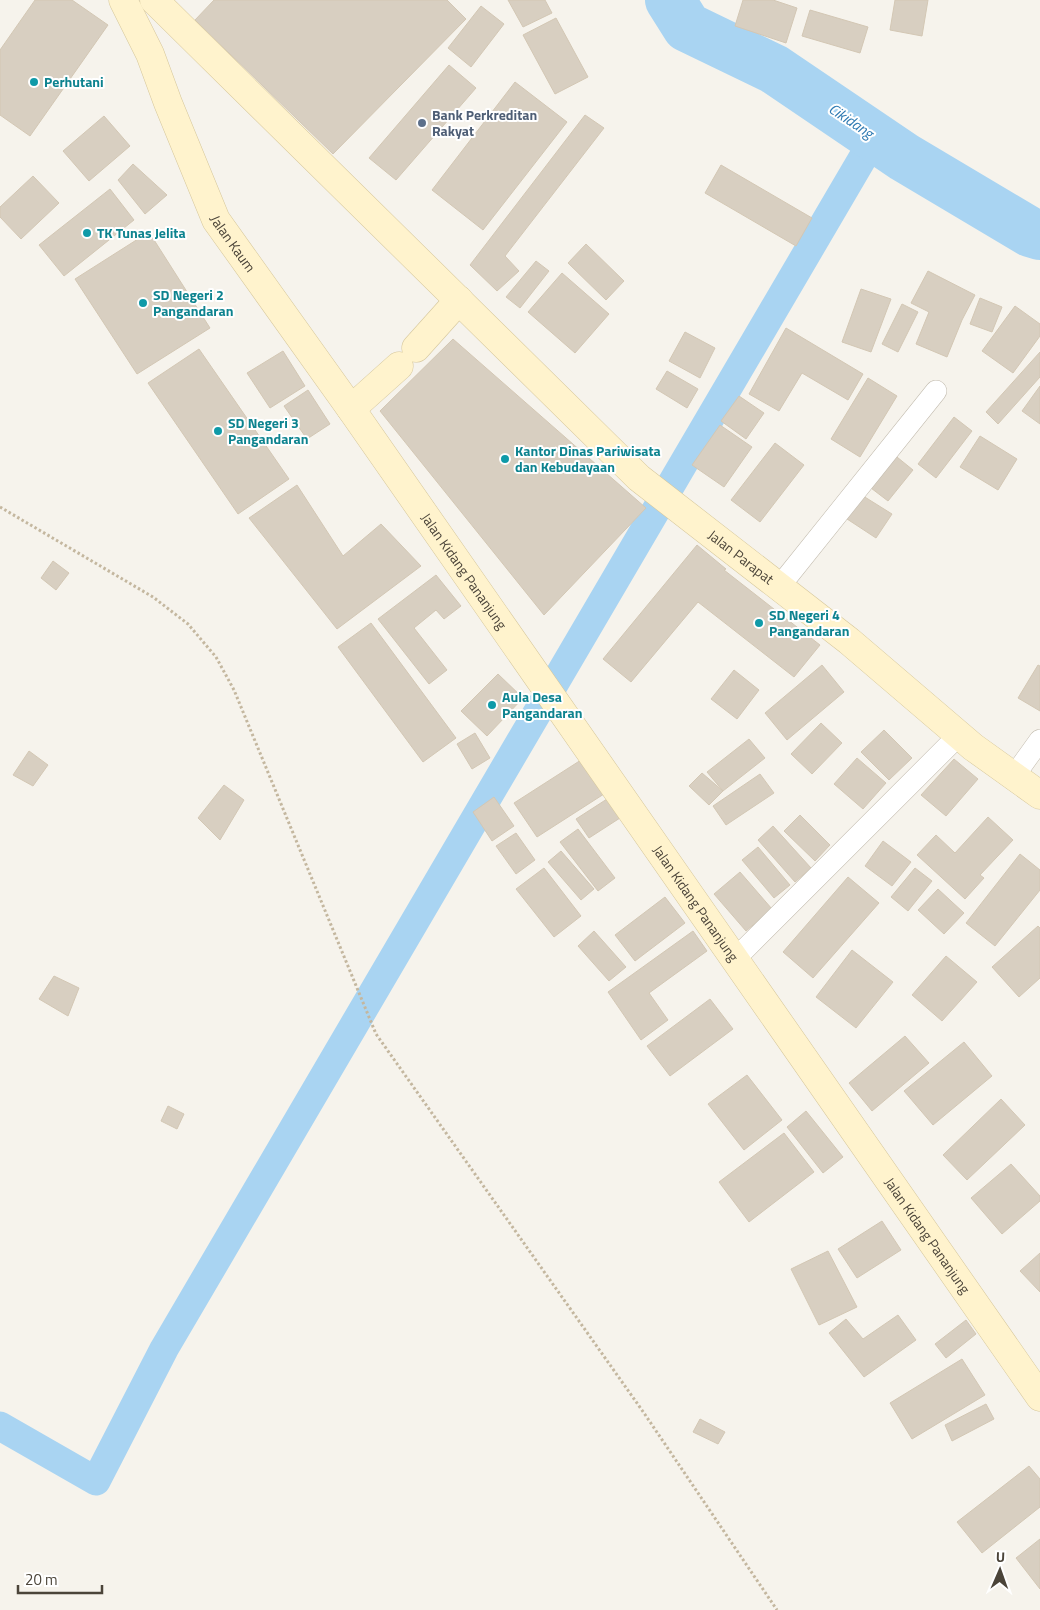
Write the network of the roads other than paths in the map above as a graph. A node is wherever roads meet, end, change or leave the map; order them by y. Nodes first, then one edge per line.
1 (123, 0) edge
2 (154, 0) edge
3 (459, 300) junction
4 (936, 391) dead end
5 (351, 409) junction
6 (780, 587) junction
7 (960, 735) junction
8 (1040, 740) edge
9 (1014, 776) junction
10 (1040, 795) edge
11 (735, 959) junction
12 (1040, 1397) edge

1 - 5 street, Jalan Kaum
2 - 3 street
3 - 5 street
3 - 6 street, Jalan Parapat
4 - 6 street
5 - 11 street, Jalan Kidang Pananjung
6 - 7 street, Jalan Parapat
7 - 9 street, Jalan Parapat
7 - 11 street
8 - 9 street
9 - 10 street, Jalan Parapat
11 - 12 street, Jalan Kidang Pananjung

